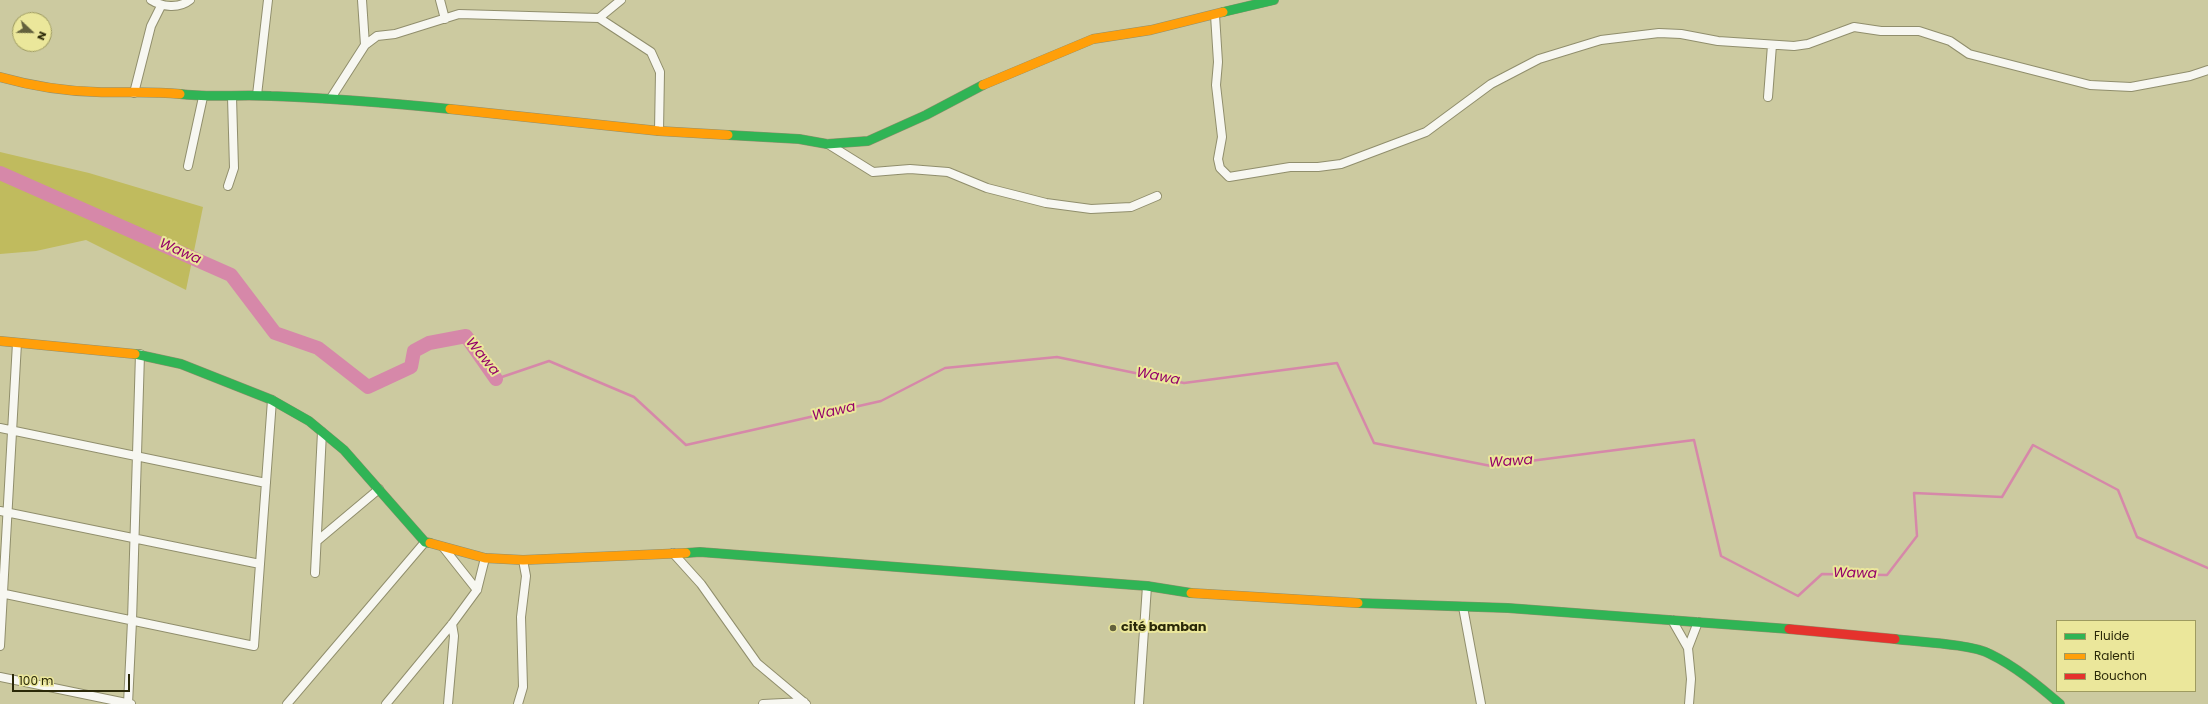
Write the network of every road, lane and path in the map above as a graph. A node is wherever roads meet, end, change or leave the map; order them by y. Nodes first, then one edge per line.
1 (151, 0) edge
2 (190, 0) edge
3 (268, 0) edge
4 (362, 0) edge
5 (440, 0) edge
6 (621, 0) edge
7 (1274, 0) edge
8 (161, 6) junction
9 (1215, 15) junction
10 (599, 18) junction
11 (445, 19) junction
12 (365, 45) junction
13 (1772, 45) junction
14 (2208, 70) edge
15 (0, 77) edge
16 (134, 92) junction
17 (257, 95) junction
18 (203, 97) junction
19 (232, 97) junction
20 (1768, 97) dead end
21 (331, 98) junction
22 (659, 131) junction
23 (827, 144) junction
24 (188, 166) dead end
25 (228, 186) dead end
26 (1157, 196) dead end
27 (0, 341) edge
28 (17, 343) junction
29 (140, 354) junction
30 (272, 400) junction
31 (0, 428) edge
32 (12, 430) junction
33 (322, 432) junction
34 (137, 456) junction
35 (266, 483) junction
36 (379, 489) junction
37 (4, 512) edge
38 (135, 538) junction
39 (317, 542) junction
40 (425, 542) junction
41 (443, 547) junction
42 (673, 553) junction
43 (485, 558) junction
44 (523, 560) junction
45 (260, 564) junction
46 (315, 573) dead end
47 (1147, 586) junction
48 (477, 590) junction
49 (1, 594) edge
50 (1463, 607) junction
51 (1672, 620) junction
52 (132, 621) junction
53 (1698, 622) junction
54 (452, 624) junction
55 (0, 646) edge
56 (1688, 648) junction
57 (0, 677) edge
58 (805, 703) edge
59 (129, 704) edge
60 (287, 704) edge
61 (386, 704) edge
62 (448, 704) edge
63 (518, 704) edge
64 (763, 704) edge
65 (1139, 704) edge
66 (1481, 704) edge
67 (1688, 704) edge
68 (2060, 704) edge

1 - 8 street
2 - 8 street
3 - 17 street
4 - 12 street
5 - 11 street
6 - 10 street
7 - 9 street
8 - 16 street
9 - 13 street
9 - 23 street
10 - 11 street
10 - 22 street
11 - 12 street
12 - 21 street
13 - 14 street
13 - 20 street
15 - 16 street
16 - 18 street
17 - 19 street
17 - 21 street
18 - 19 street
18 - 24 street
19 - 25 street
21 - 22 street
22 - 23 street
23 - 26 street
27 - 28 street
28 - 29 street
28 - 32 street
29 - 30 street
29 - 34 street
30 - 33 street
30 - 35 street
31 - 32 street
32 - 34 street
32 - 37 street
33 - 36 street
33 - 39 street
34 - 35 street
34 - 38 street
35 - 45 street
36 - 39 street
36 - 40 street
37 - 38 street
37 - 49 street
38 - 45 street
38 - 52 street
39 - 46 street
40 - 41 street
40 - 60 street
41 - 43 street
41 - 48 street
42 - 44 street
42 - 47 street
42 - 58 street
43 - 44 street
43 - 48 street
44 - 63 street
45 - 52 street
47 - 50 street
47 - 65 street
48 - 54 street
49 - 52 street
49 - 55 street
50 - 51 street
50 - 66 street
51 - 53 street
51 - 56 street
52 - 59 street
53 - 56 street
53 - 68 street
54 - 61 street
54 - 62 street
56 - 67 street
57 - 59 street
58 - 64 street

